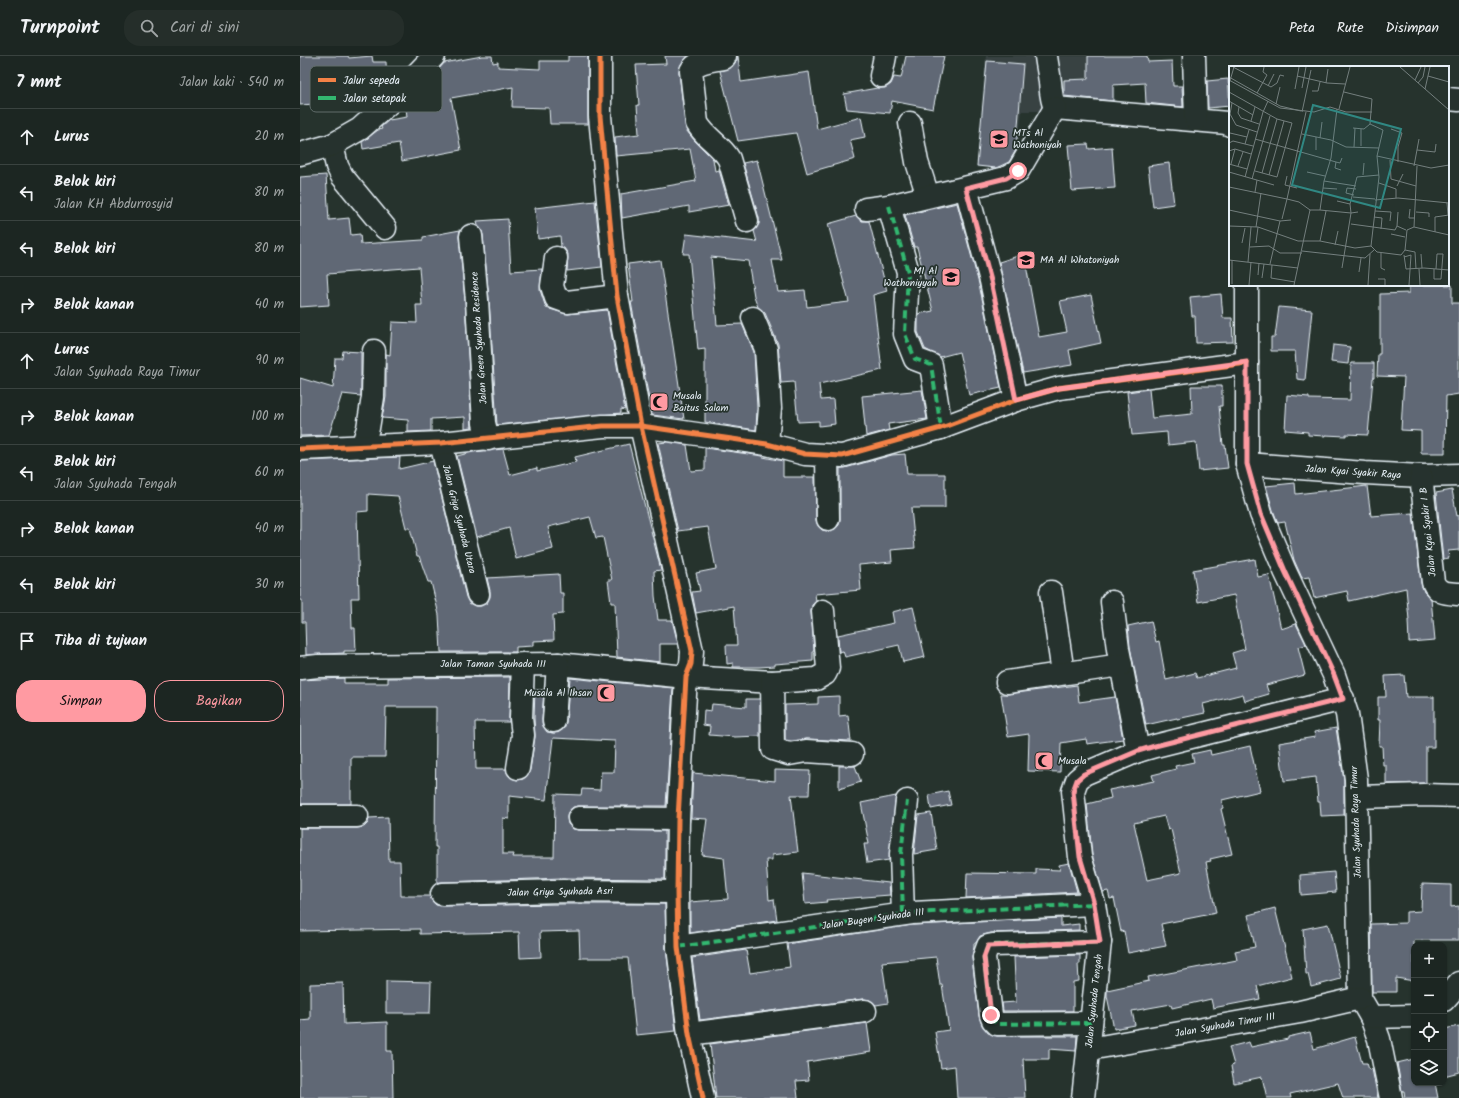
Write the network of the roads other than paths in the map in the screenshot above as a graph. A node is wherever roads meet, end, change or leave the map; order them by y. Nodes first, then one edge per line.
1 (434, 56) edge
2 (600, 56) edge
3 (725, 56) edge
4 (1045, 56) edge
5 (1194, 56) edge
6 (424, 66) edge
7 (1449, 99) edge
8 (1459, 100) edge
9 (1055, 108) junction
10 (379, 112) edge
11 (1196, 120) junction
12 (910, 123) dead end
13 (1229, 124) edge
14 (332, 145) junction
15 (300, 154) edge
16 (966, 188) junction
17 (928, 196) junction
18 (889, 206) junction
19 (866, 209) dead end
20 (747, 221) dead end
21 (385, 228) dead end
22 (471, 236) dead end
23 (556, 258) dead end
24 (1247, 286) edge
25 (617, 296) junction
26 (753, 318) dead end
27 (374, 351) dead end
28 (1247, 362) junction
29 (1016, 400) junction
30 (641, 426) junction
31 (941, 428) junction
32 (488, 439) junction
33 (441, 443) junction
34 (767, 444) junction
35 (362, 447) junction
36 (300, 449) edge
37 (827, 456) junction
38 (1247, 464) junction
39 (1459, 475) edge
40 (1421, 476) junction
41 (828, 519) dead end
42 (1051, 592) dead end
43 (478, 594) dead end
44 (1459, 594) edge
45 (1112, 602) dead end
46 (823, 611) dead end
47 (523, 664) junction
48 (558, 664) junction
49 (1121, 665) junction
50 (300, 668) edge
51 (1063, 673) junction
52 (686, 677) junction
53 (772, 682) junction
54 (1007, 682) dead end
55 (1343, 699) junction
56 (554, 721) dead end
57 (1138, 751) junction
58 (852, 754) dead end
59 (518, 768) dead end
60 (1459, 796) edge
61 (1357, 797) junction
62 (907, 801) dead end
63 (300, 816) edge
64 (356, 816) dead end
65 (579, 818) dead end
66 (678, 819) junction
67 (677, 892) junction
68 (442, 894) dead end
69 (1094, 904) junction
70 (903, 914) junction
71 (1100, 942) junction
72 (678, 947) junction
73 (1459, 983) edge
74 (1447, 997) edge
75 (1360, 998) junction
76 (865, 1011) dead end
77 (1411, 1016) edge
78 (1371, 1017) junction
79 (1091, 1023) junction
80 (689, 1034) junction
81 (1089, 1048) junction
82 (702, 1098) edge
83 (1084, 1098) edge
84 (1391, 1098) edge

1 - 6 street
2 - 25 street
3 - 20 street
4 - 9 street
5 - 11 street
7 - 8 street
9 - 11 street
9 - 16 street
10 - 14 street
11 - 13 street
12 - 17 street
14 - 15 street
14 - 21 street
16 - 17 street
16 - 29 street
17 - 18 street
18 - 19 street
18 - 31 street
22 - 32 street, Jalan Green Syuhada Residence
23 - 25 street
24 - 28 street, Jalan Syuhada Raya Timur
25 - 30 street
26 - 34 street
27 - 35 street
28 - 29 street
28 - 38 street, Jalan Syuhada Raya Timur
29 - 31 street
30 - 32 street
30 - 34 street
30 - 52 street
31 - 37 street
32 - 33 street
33 - 35 street
33 - 43 street, Jalan Griya Syuhada Utara
34 - 37 street
35 - 36 street
37 - 41 street
38 - 40 street, Jalan Kyai Syakir Raya
38 - 55 street, Jalan Syuhada Raya Timur
39 - 40 street, Jalan Kyai Syakir Raya
40 - 44 street, Jalan Kyai Syakir I B
42 - 51 street
45 - 49 street
46 - 53 street, Jalan Taman Syuhada III
47 - 48 street, Jalan Taman Syuhada III
47 - 50 street, Jalan Taman Syuhada III
47 - 59 street
48 - 52 street, Jalan Taman Syuhada III
48 - 56 street
49 - 51 street
49 - 57 street
51 - 54 street
52 - 53 street, Jalan Taman Syuhada III
52 - 66 street
53 - 58 street
55 - 57 street
55 - 61 street, Jalan Syuhada Raya Timur
57 - 69 street, Jalan Syuhada Tengah
60 - 61 street
61 - 75 street, Jalan Syuhada Raya Timur
62 - 70 street
63 - 64 street
65 - 66 street
66 - 67 street
67 - 68 street, Jalan Griya Syuhada Asri
67 - 72 street
69 - 70 street, Jalan Bugen Syuhada III
69 - 71 street, Jalan Syuhada Tengah
70 - 72 street, Jalan Bugen Syuhada III
71 - 79 street, Jalan Syuhada Tengah
71 - 79 street
72 - 80 street
73 - 74 street
75 - 78 street, Jalan Syuhada Raya Timur
75 - 81 street, Jalan Syuhada Timur III
76 - 80 street
77 - 78 street
78 - 84 street, Jalan Syuhada Raya Timur
79 - 81 street, Jalan Syuhada Tengah
80 - 82 street
81 - 83 street, Jalan Syuhada Tengah

